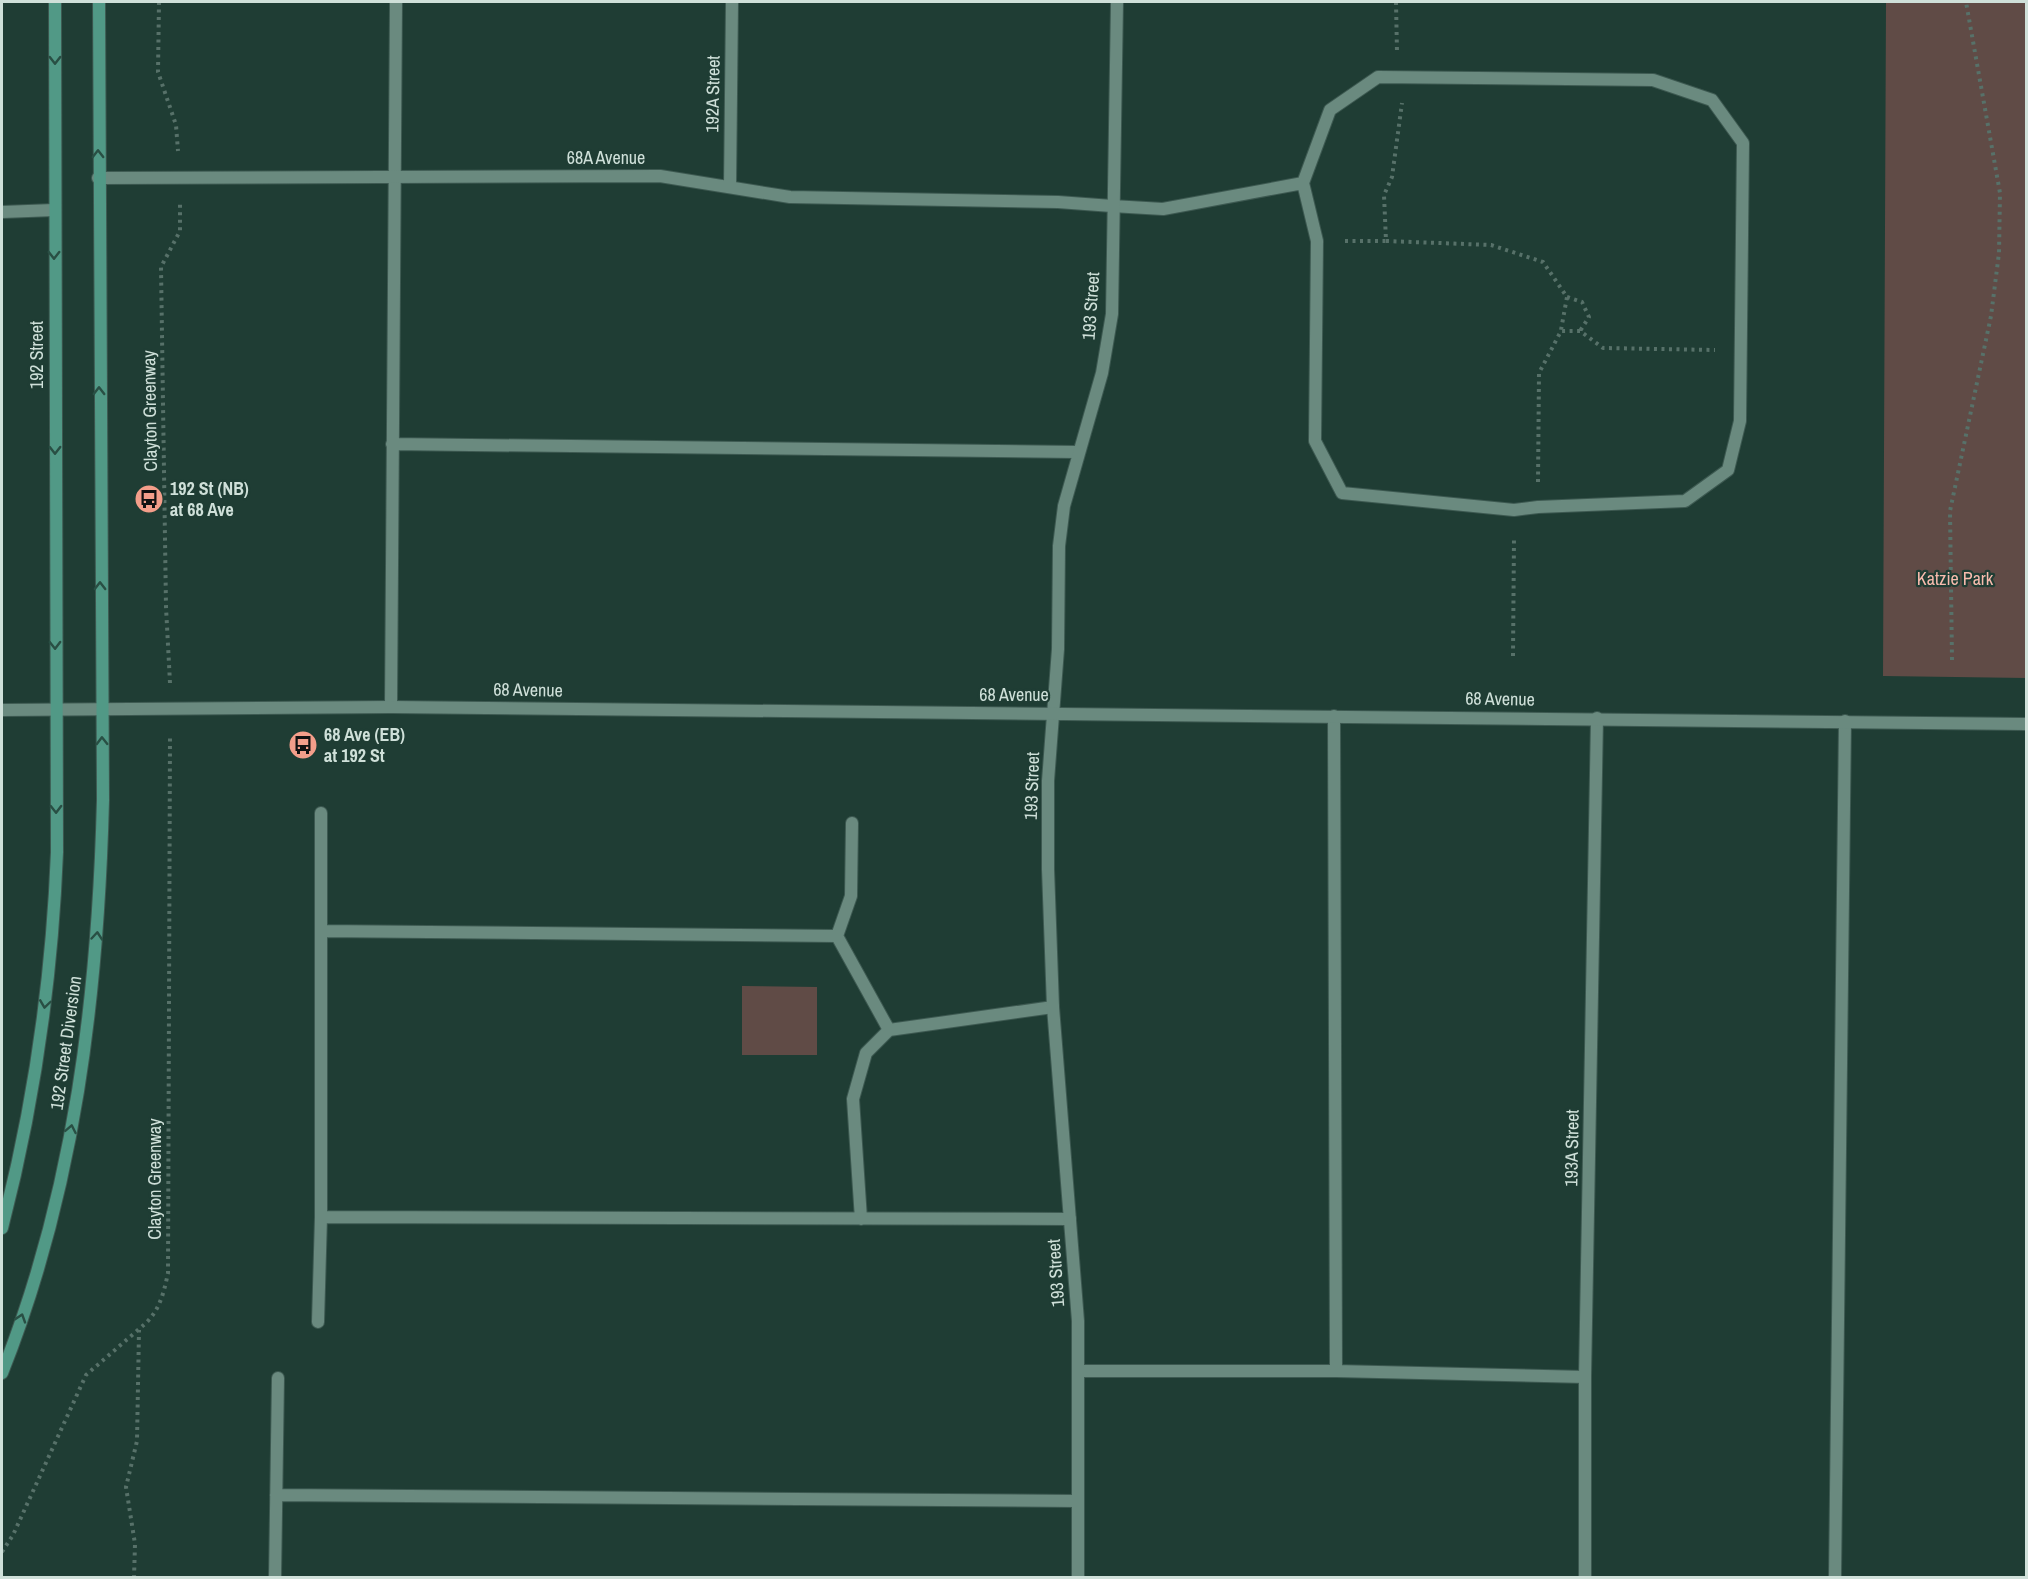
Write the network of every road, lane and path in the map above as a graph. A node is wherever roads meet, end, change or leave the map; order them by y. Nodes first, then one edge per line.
1 (55, 2) edge
2 (99, 2) edge
3 (159, 2) edge
4 (396, 2) edge
5 (732, 2) edge
6 (1117, 2) edge
7 (1396, 2) edge
8 (1966, 2) edge
9 (1402, 78) junction
10 (178, 149) dead end
11 (393, 175) junction
12 (98, 178) junction
13 (1303, 183) junction
14 (730, 187) junction
15 (1112, 206) junction
16 (180, 207) dead end
17 (54, 210) junction
18 (2, 212) edge
19 (1317, 241) junction
20 (1386, 241) junction
21 (1567, 297) junction
22 (1561, 331) junction
23 (1580, 331) junction
24 (1741, 350) junction
25 (392, 444) junction
26 (1077, 452) junction
27 (1538, 507) junction
28 (1514, 510) junction
29 (170, 656) dead end
30 (1513, 656) dead end
31 (1952, 660) dead end
32 (391, 707) junction
33 (102, 708) junction
34 (56, 709) junction
35 (2, 710) edge
36 (1053, 713) junction
37 (1334, 716) junction
38 (1597, 718) junction
39 (1845, 721) junction
40 (2026, 723) edge
41 (170, 752) dead end
42 (321, 813) dead end
43 (852, 823) dead end
44 (321, 931) junction
45 (837, 936) junction
46 (1053, 1007) junction
47 (890, 1030) junction
48 (321, 1217) junction
49 (861, 1219) junction
50 (1070, 1219) junction
51 (2, 1228) edge
52 (318, 1322) dead end
53 (139, 1329) junction
54 (1079, 1371) junction
55 (1336, 1371) junction
56 (2, 1373) edge
57 (1586, 1377) junction
58 (278, 1378) dead end
59 (276, 1495) junction
60 (1078, 1501) junction
61 (2, 1552) edge
62 (134, 1578) edge
63 (275, 1578) edge
64 (1078, 1578) edge
65 (1585, 1578) edge
66 (1835, 1578) edge

1 -> 17 main road, 192 Street
12 -> 2 main road
3 - 10 path
4 - 11 street
5 - 14 street, 192A Street
6 - 15 street, 193 Street
7 - 9 path
8 - 31 path
9 - 13 street
9 - 20 path
9 - 24 street
11 - 12 street, 68A Avenue
11 - 14 street, 68A Avenue
11 - 25 street
33 -> 12 main road
13 - 15 street, 68A Avenue
13 - 19 street
14 - 15 street, 68A Avenue
15 - 26 street, 193 Street
16 - 29 path, Clayton Greenway
17 - 18 street
17 -> 34 main road, 192 Street
19 - 20 path
19 - 28 street
20 - 21 path
21 - 22 path
21 - 23 path
22 - 23 path
22 - 27 path
23 - 24 path
24 - 27 street
25 - 26 street
25 - 32 street
26 - 36 street, 193 Street
27 - 28 street
28 - 30 path
32 - 33 street, 68 Avenue
32 - 36 street, 68 Avenue
33 - 34 street, 68 Avenue
56 -> 33 main road, 192 Street Diversion
34 - 35 street, 68 Avenue
34 -> 51 main road, 192 Street Diversion
36 - 37 street, 68 Avenue
36 - 46 street, 193 Street
37 - 38 street, 68 Avenue
37 - 55 street
38 - 39 street, 68 Avenue
38 - 57 street, 193A Street
39 - 40 street, 68 Avenue
39 - 66 street
41 - 53 path, Clayton Greenway
42 - 44 street
43 - 45 street
44 - 45 street
44 - 48 street
45 - 47 street
46 - 47 street
46 - 50 street, 193 Street
47 - 49 street
48 - 49 street
48 - 52 street
49 - 50 street
50 - 54 street, 193 Street
53 - 61 path, Clayton Greenway
53 - 62 path
54 - 55 street
54 - 60 street, 193 Street
55 - 57 street
57 - 65 street, 193A Street
58 - 59 street
59 - 60 street
59 - 63 street
60 - 64 street, 193 Street

